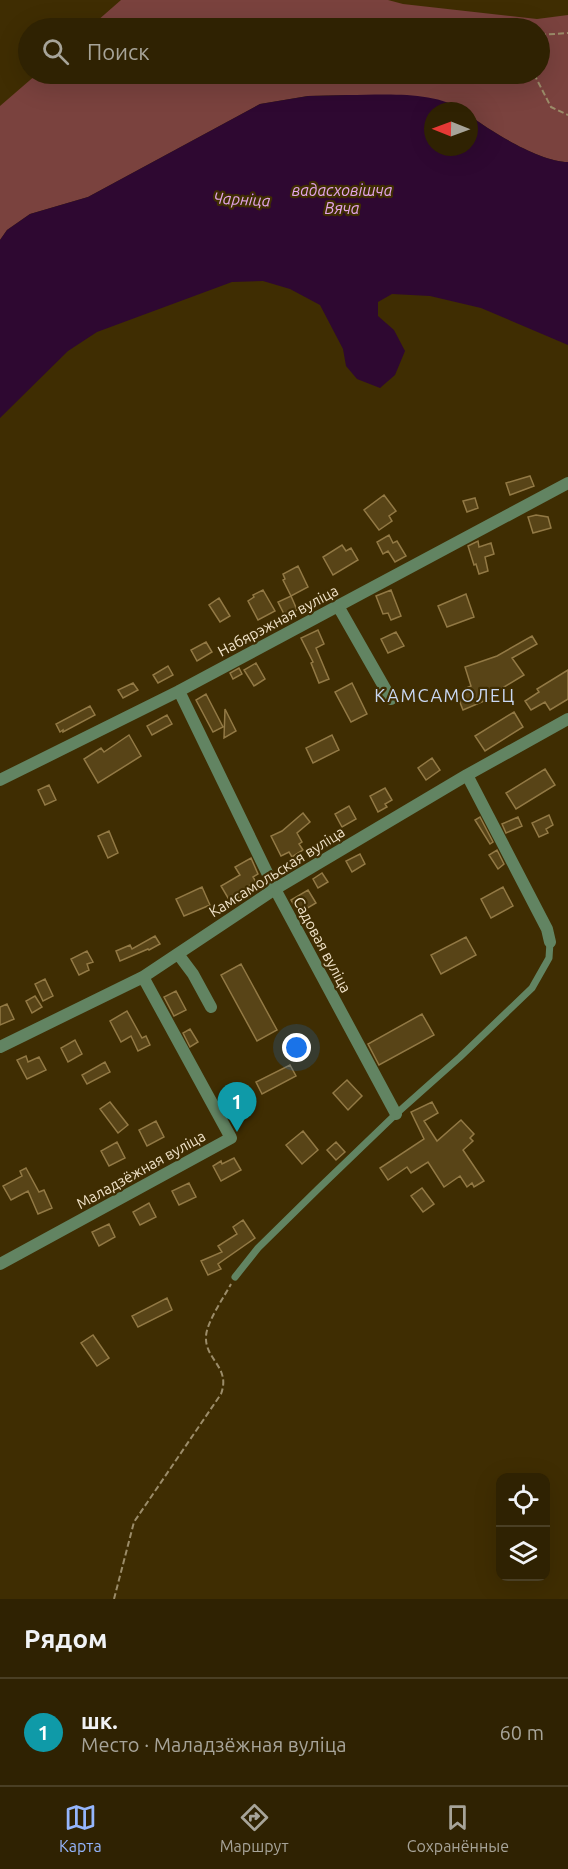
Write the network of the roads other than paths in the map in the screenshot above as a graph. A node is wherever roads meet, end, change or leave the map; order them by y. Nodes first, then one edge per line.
1 (568, 483) edge
2 (338, 606) junction
3 (179, 691) junction
4 (391, 699) dead end
5 (568, 719) edge
6 (467, 774) junction
7 (0, 780) edge
8 (275, 889) junction
9 (550, 942) joint
10 (178, 954) junction
11 (143, 977) junction
12 (211, 1007) dead end
13 (0, 1047) edge
14 (396, 1114) junction
15 (0, 1264) edge
16 (235, 1277) road end

1 - 2 street, Набярэжная вуліца
2 - 3 street, Набярэжная вуліца
2 - 4 street
3 - 7 street, Набярэжная вуліца
3 - 8 street, Садовая вуліца
5 - 6 street, Камсамольская вуліца
6 - 8 street, Камсамольская вуліца
6 - 9 street
8 - 10 street, Камсамольская вуліца
8 - 14 street, Садовая вуліца
9 - 14 lane
10 - 11 street, Камсамольская вуліца
10 - 12 street
11 - 13 street, Камсамольская вуліца
11 - 15 street, Маладзёжная вуліца
14 - 16 lane

